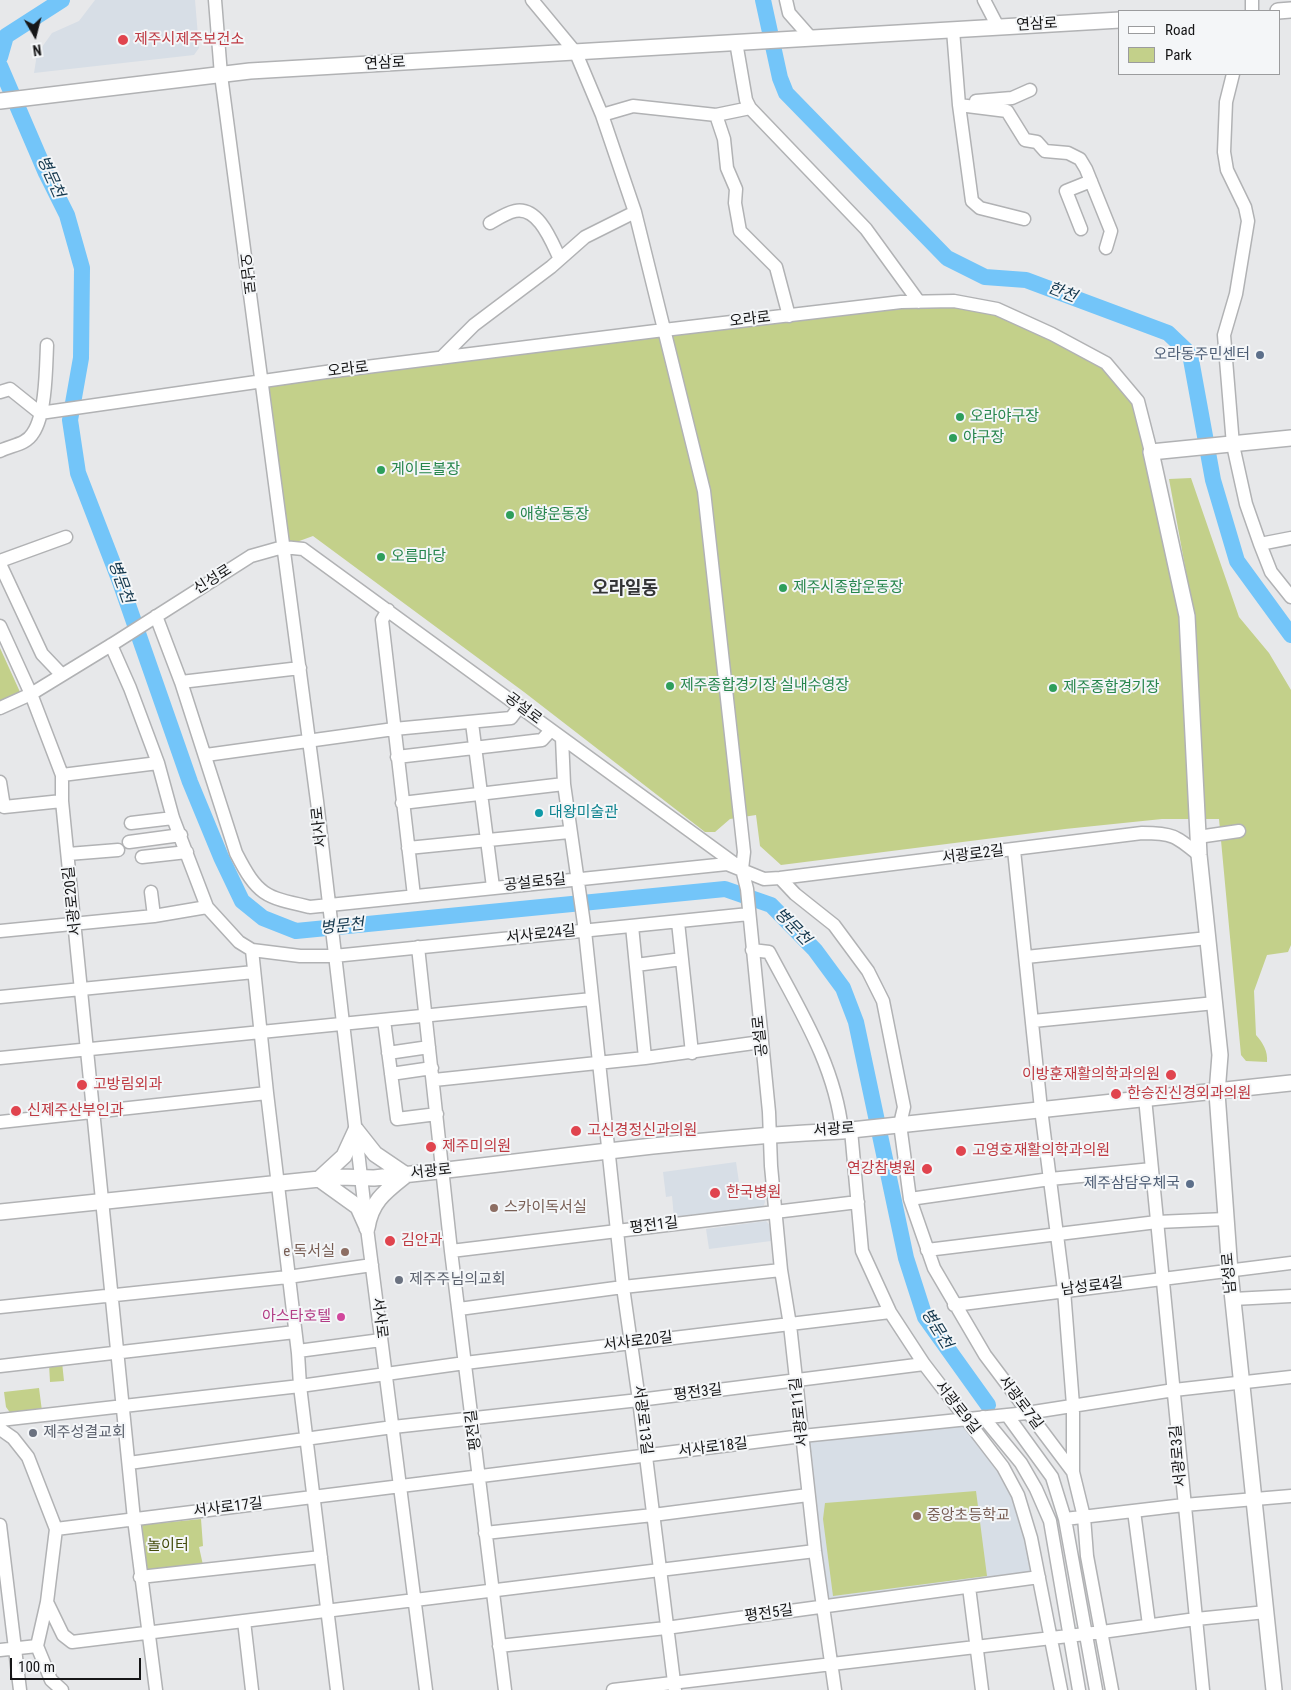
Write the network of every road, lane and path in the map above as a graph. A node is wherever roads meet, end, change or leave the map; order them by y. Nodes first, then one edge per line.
1 (215, 0) edge
2 (532, 0) edge
3 (786, 0) edge
4 (984, 0) edge
5 (1118, 20) edge
6 (998, 27) junction
7 (953, 30) junction
8 (803, 38) junction
9 (738, 42) junction
10 (576, 53) junction
11 (221, 75) junction
12 (1233, 75) edge
13 (1030, 90) dead end
14 (0, 101) edge
15 (959, 105) junction
16 (750, 108) junction
17 (716, 115) junction
18 (602, 116) junction
19 (1091, 180) junction
20 (635, 212) junction
21 (1024, 219) dead end
22 (490, 223) dead end
23 (1081, 229) dead end
24 (1106, 248) dead end
25 (560, 259) junction
26 (919, 302) junction
27 (789, 316) junction
28 (664, 330) junction
29 (46, 346) dead end
30 (441, 358) junction
31 (260, 382) junction
32 (0, 392) edge
33 (40, 413) junction
34 (1291, 438) edge
35 (1230, 446) junction
36 (0, 451) edge
37 (1152, 452) junction
38 (66, 537) dead end
39 (1291, 538) edge
40 (1260, 544) junction
41 (284, 547) junction
42 (0, 560) edge
43 (0, 564) edge
44 (1291, 597) edge
45 (388, 610) junction
46 (151, 620) junction
47 (0, 626) edge
48 (113, 644) junction
49 (300, 668) junction
50 (62, 675) junction
51 (181, 682) junction
52 (31, 694) junction
53 (520, 706) junction
54 (0, 708) edge
55 (472, 723) junction
56 (394, 730) junction
57 (551, 730) junction
58 (562, 738) junction
59 (309, 741) junction
60 (475, 748) junction
61 (206, 755) junction
62 (397, 757) junction
63 (158, 763) junction
64 (62, 775) junction
65 (0, 782) edge
66 (564, 784) junction
67 (481, 795) junction
68 (62, 801) junction
69 (402, 803) junction
70 (173, 818) junction
71 (131, 823) dead end
72 (569, 832) junction
73 (1239, 832) dead end
74 (181, 835) junction
75 (1198, 837) junction
76 (487, 840) junction
77 (129, 842) dead end
78 (408, 848) junction
79 (118, 850) dead end
80 (1014, 850) junction
81 (187, 852) junction
82 (68, 854) junction
83 (1199, 855) junction
84 (142, 857) dead end
85 (742, 869) junction
86 (780, 878) junction
87 (577, 883) junction
88 (493, 887) junction
89 (150, 892) dead end
90 (414, 896) junction
91 (207, 907) junction
92 (329, 908) junction
93 (749, 914) junction
94 (154, 916) junction
95 (678, 922) junction
96 (75, 923) junction
97 (632, 926) junction
98 (584, 928) junction
99 (0, 931) edge
100 (1208, 938) junction
101 (752, 944) junction
102 (418, 947) junction
103 (252, 950) junction
104 (333, 952) junction
105 (1026, 957) junction
106 (682, 959) junction
107 (636, 965) junction
108 (254, 972) junction
109 (81, 989) junction
110 (0, 997) edge
111 (592, 999) junction
112 (1215, 1003) junction
113 (427, 1017) junction
114 (384, 1020) junction
115 (1033, 1021) junction
116 (344, 1025) junction
117 (262, 1033) junction
118 (761, 1042) junction
119 (430, 1047) junction
120 (87, 1049) junction
121 (388, 1053) junction
122 (692, 1053) junction
123 (0, 1058) edge
124 (645, 1058) junction
125 (598, 1064) junction
126 (391, 1074) junction
127 (433, 1074) junction
128 (1291, 1083) edge
129 (1217, 1092) junction
130 (267, 1093) junction
131 (1145, 1098) junction
132 (1041, 1109) junction
133 (95, 1113) junction
134 (437, 1114) junction
135 (0, 1122) edge
136 (900, 1124) junction
137 (356, 1130) junction
138 (852, 1130) junction
139 (771, 1134) junction
140 (609, 1151) junction
141 (1152, 1169) junction
142 (442, 1171) junction
143 (406, 1175) junction
144 (362, 1178) junction
145 (319, 1179) junction
146 (1050, 1179) junction
147 (278, 1184) junction
148 (910, 1199) junction
149 (103, 1202) junction
150 (858, 1202) junction
151 (0, 1212) edge
152 (776, 1212) junction
153 (1226, 1219) junction
154 (1157, 1222) junction
155 (367, 1228) junction
156 (617, 1230) junction
157 (1056, 1234) junction
158 (927, 1250) junction
159 (451, 1252) junction
160 (1291, 1263) edge
161 (372, 1265) junction
162 (781, 1270) junction
163 (1230, 1272) junction
164 (288, 1277) junction
165 (1164, 1279) junction
166 (623, 1287) junction
167 (1064, 1290) junction
168 (112, 1295) junction
169 (1291, 1296) edge
170 (1233, 1299) junction
171 (954, 1305) junction
172 (0, 1307) edge
173 (459, 1309) junction
174 (890, 1312) junction
175 (790, 1325) junction
176 (295, 1332) junction
177 (381, 1340) junction
178 (631, 1343) junction
179 (118, 1351) junction
180 (298, 1351) junction
181 (465, 1363) junction
182 (924, 1364) junction
183 (0, 1366) edge
184 (386, 1373) junction
185 (1291, 1377) edge
186 (796, 1380) junction
187 (1241, 1382) junction
188 (300, 1386) junction
189 (1174, 1390) junction
190 (639, 1400) junction
191 (1073, 1405) junction
192 (124, 1406) junction
193 (1027, 1413) junction
194 (1007, 1415) junction
195 (983, 1418) junction
196 (966, 1419) junction
197 (0, 1420) edge
198 (473, 1420) junction
199 (393, 1427) junction
200 (0, 1429) edge
201 (802, 1436) junction
202 (307, 1440) junction
203 (646, 1456) junction
204 (129, 1463) junction
205 (1074, 1472) junction
206 (479, 1477) junction
207 (399, 1486) junction
208 (808, 1495) junction
209 (1291, 1496) edge
210 (314, 1497) junction
211 (1254, 1500) junction
212 (1184, 1505) junction
213 (1134, 1511) junction
214 (653, 1515) junction
215 (1084, 1518) junction
216 (134, 1519) junction
217 (1065, 1519) junction
218 (0, 1525) edge
219 (56, 1528) junction
220 (486, 1533) junction
221 (815, 1551) junction
222 (321, 1557) junction
223 (660, 1571) junction
224 (3, 1574) edge
225 (140, 1577) junction
226 (1039, 1577) junction
227 (968, 1587) junction
228 (492, 1590) junction
229 (414, 1600) junction
230 (47, 1602) junction
231 (824, 1606) junction
232 (327, 1611) junction
233 (1266, 1612) junction
234 (1196, 1618) junction
235 (244, 1621) junction
236 (1149, 1625) junction
237 (666, 1628) junction
238 (1102, 1632) junction
239 (147, 1633) junction
240 (1086, 1633) junction
241 (1069, 1635) junction
242 (1050, 1637) junction
243 (37, 1646) junction
244 (500, 1646) junction
245 (978, 1647) junction
246 (15, 1648) junction
247 (0, 1650) edge
248 (832, 1664) junction
249 (674, 1686) edge
250 (20, 1690) edge
251 (62, 1690) edge
252 (156, 1690) edge
253 (252, 1690) edge
254 (337, 1690) edge
255 (426, 1690) edge
256 (505, 1690) edge
257 (613, 1690) edge
258 (835, 1690) edge
259 (982, 1690) edge
260 (1061, 1690) edge
261 (1079, 1690) edge
262 (1096, 1690) edge
263 (1112, 1690) edge
264 (1203, 1690) edge
265 (1274, 1690) edge

1 - 11 street, 오남로
2 - 10 street
3 - 8 street
4 - 6 street
5 - 6 main road, 연삼로
6 - 7 main road, 연삼로
7 - 8 main road, 연삼로
7 - 15 street
8 - 9 main road, 연삼로
9 - 10 main road, 연삼로
9 - 16 street
10 - 11 main road, 연삼로
10 - 18 street
11 - 14 main road, 연삼로
11 - 31 street, 오남로
12 - 35 street
13 - 15 street
15 - 19 street
15 - 21 street
16 - 17 street
16 - 26 street
17 - 18 street
17 - 27 street
18 - 20 street
19 - 23 street
19 - 24 street
20 - 25 street
20 - 28 street
22 - 25 street
25 - 30 street
26 - 27 street, 오라로
26 - 37 street, 오라로
27 - 28 street, 오라로
28 - 30 street, 오라로
28 - 85 street
29 - 33 street
30 - 31 street, 오라로
31 - 33 street, 오라로
31 - 41 street, 오남로
32 - 33 street
33 - 36 street
34 - 35 main road
35 - 37 main road
35 - 40 street
37 - 75 main road, 남성로
38 - 42 street
39 - 40 street
40 - 44 street
41 - 45 street, 공설로
41 - 46 street, 신성로
41 - 49 street, 서사로
43 - 50 street
45 - 53 street, 공설로
45 - 56 street
46 - 48 street, 신성로
46 - 51 street, 공설로5길
47 - 52 street, 서광로20길
48 - 50 street
48 - 63 street
49 - 51 street
49 - 59 street, 서사로
50 - 52 street
51 - 61 street, 공설로5길
52 - 54 street
52 - 64 street, 서광로20길
53 - 55 street
53 - 57 street, 공설로
55 - 56 street
55 - 60 street
56 - 59 street
56 - 62 street
57 - 58 street, 공설로
57 - 60 street
58 - 66 street, 서광로13길
58 - 85 street, 공설로
59 - 61 street
59 - 92 street, 서사로
60 - 62 street
60 - 67 street
61 - 92 street, 공설로5길
62 - 69 street
63 - 64 street
63 - 70 street
64 - 68 street, 서광로20길
65 - 68 street
66 - 67 street
66 - 72 street, 서광로13길
67 - 69 street
67 - 76 street
68 - 82 street, 서광로20길
69 - 78 street
70 - 71 street
70 - 74 street
72 - 76 street
72 - 87 street, 서광로13길
73 - 75 street
74 - 77 street
74 - 81 street
75 - 83 main road, 남성로
76 - 78 street
76 - 88 street
78 - 90 street
79 - 82 street
80 - 83 street, 서광로2길
80 - 86 street, 서광로2길
80 - 105 street
81 - 84 street
81 - 91 street
82 - 96 street, 서광로20길
83 - 100 main road, 남성로
85 - 86 street, 서광로2길
85 - 87 street, 공설로5길
85 - 93 street, 공설로
86 - 136 street
87 - 88 street, 공설로5길
87 - 98 street, 서광로13길
88 - 90 street, 공설로5길
89 - 94 street
90 - 92 street, 공설로5길
91 - 94 street
91 - 103 street
92 - 104 street, 서사로
93 - 95 street, 서사로24길
93 - 101 street, 공설로
94 - 96 street
95 - 97 street, 서사로24길
95 - 106 street
96 - 99 street
96 - 109 street, 서광로20길
97 - 98 street, 서사로24길
97 - 107 street
98 - 102 street, 서사로24길
98 - 111 street, 서광로13길
100 - 105 street
100 - 112 main road, 남성로
101 - 118 street, 공설로
101 - 138 street, 서광로9길
102 - 104 street, 서사로24길
102 - 113 street, 평전길
103 - 104 street, 서사로24길
103 - 108 street
104 - 116 street, 서사로
105 - 115 street
106 - 107 street
106 - 122 street
107 - 124 street
108 - 109 street
108 - 117 street
109 - 110 street
109 - 120 street, 서광로20길
111 - 113 street
111 - 125 street, 서광로13길
112 - 115 street
112 - 129 main road, 남성로
113 - 114 street
113 - 119 street, 평전길
114 - 116 street
114 - 121 street
115 - 132 street
116 - 117 street
116 - 137 street, 서사로
117 - 120 street
117 - 130 street
118 - 122 street
118 - 139 street, 공설로
119 - 121 street
119 - 127 street, 평전길
120 - 123 street
120 - 133 street, 서광로20길
121 - 126 street
122 - 124 street
124 - 125 street
125 - 127 street
125 - 140 street, 서광로13길
126 - 127 street
126 - 134 street
127 - 134 street, 평전길
128 - 129 main road
129 - 131 main road
129 - 153 main road, 남성로
130 - 133 street
130 - 147 street
131 - 132 main road
131 - 141 street, 서광로3길
132 - 136 main road
132 - 146 street
133 - 135 street
133 - 149 street, 서광로20길
134 - 142 street, 평전길
136 - 138 main road, 서광로
136 - 148 street, 서광로7길
137 - 143 main road
137 - 144 street, 서사로
137 - 145 main road
138 - 139 main road, 서광로
138 - 150 street, 서광로9길
139 - 140 main road, 서광로
139 - 152 street, 서광로11길
140 - 142 main road, 서광로
140 - 156 street, 서광로13길
141 - 146 street
141 - 154 street, 서광로3길
142 - 143 main road, 서광로
142 - 159 street, 평전길
143 - 144 main road, 서광로
143 - 155 main road
144 - 145 main road, 서광로
144 - 155 street, 서사로
145 - 147 main road, 서광로
145 - 155 main road
146 - 148 street
146 - 157 street
147 - 149 main road, 서광로
147 - 164 street
148 - 158 street, 서광로7길
149 - 151 main road, 서광로
149 - 168 street, 서광로20길
150 - 152 street, 평전1길
150 - 174 street, 서광로9길
152 - 156 street, 평전1길
152 - 162 street, 서광로11길
153 - 154 street
153 - 163 main road, 남성로
154 - 157 street
154 - 165 street, 서광로3길
155 - 161 street, 서사로
156 - 159 street, 평전1길
156 - 166 street, 서광로13길
157 - 158 street
157 - 167 street
158 - 171 street, 서광로7길
159 - 173 street, 평전길
160 - 163 street, 남성로4길
161 - 164 street
161 - 177 street, 서사로
162 - 166 street
162 - 175 street, 서광로11길
163 - 165 street, 남성로4길
163 - 170 main road, 남성로
164 - 168 street
164 - 176 street
165 - 167 street, 남성로4길
165 - 189 street, 서광로3길
166 - 173 street
166 - 178 street, 서광로13길
167 - 171 street, 남성로4길
167 - 191 street
168 - 172 street
168 - 179 street, 서광로20길
169 - 170 street
170 - 187 main road, 남성로
171 - 193 street, 서광로7길
173 - 181 street, 평전길
174 - 175 street, 서사로20길
174 - 182 street, 서광로9길
175 - 178 street, 서사로20길
175 - 186 street, 서광로11길
176 - 179 street
176 - 180 street
177 - 180 street
177 - 184 street, 서사로
178 - 181 street, 서사로20길
178 - 190 street, 서광로13길
179 - 183 street
179 - 192 street, 서광로20길
180 - 188 street
181 - 184 street, 서사로20길
181 - 198 street, 평전길
182 - 186 street, 평전3길
182 - 196 street, 서광로9길
184 - 188 street, 서사로20길
184 - 199 street, 서사로
185 - 187 street
186 - 190 street, 평전3길
186 - 201 street, 서광로11길
187 - 189 street
187 - 211 main road, 남성로
188 - 192 street, 서사로20길
188 - 202 street
189 - 191 street
189 - 212 street, 서광로3길
190 - 198 street, 평전3길
190 - 203 street, 서광로13길
191 - 193 street
191 - 205 street
192 - 197 street, 서사로20길
192 - 204 street, 서광로20길
193 - 194 street, 서사로18길
193 - 205 street, 서광로7길
194 - 195 street, 서사로18길
194 - 217 street
195 - 196 street, 서사로18길
195 - 241 street
196 - 201 street, 서사로18길
196 - 226 street, 서광로9길
198 - 199 street, 평전3길
198 - 206 street, 평전길
199 - 202 street, 평전3길
199 - 207 street, 서사로
200 - 219 street
201 - 203 street, 서사로18길
201 - 208 street, 서광로11길
202 - 204 street, 평전3길
202 - 210 street
203 - 206 street, 서사로18길
203 - 214 street, 서광로13길
204 - 216 street, 서광로20길
205 - 215 street, 서광로7길
206 - 207 street, 서사로18길
206 - 220 street, 평전길
207 - 210 street, 서사로17길
207 - 229 street, 서사로
208 - 214 street
208 - 221 street, 서광로11길
209 - 211 street
210 - 216 street, 서사로17길
210 - 222 street
211 - 212 street
211 - 233 main road, 남성로
212 - 213 street
212 - 234 street, 서광로3길
213 - 215 street
213 - 236 street
214 - 220 street
214 - 223 street, 서광로13길
215 - 217 street
215 - 238 street, 서광로7길
216 - 219 street, 서사로17길
216 - 225 street, 서광로20길
217 - 240 street
218 - 224 street
219 - 230 street
220 - 228 street, 평전길
221 - 223 street
221 - 231 street, 서광로11길
222 - 225 street
222 - 232 street
223 - 228 street
223 - 237 street, 서광로13길
224 - 246 street
225 - 239 street, 서광로20길
226 - 227 street, 평전5길
226 - 242 street, 서광로9길
227 - 231 street, 평전5길
227 - 245 street
228 - 229 street
228 - 244 street, 평전길
229 - 232 street
229 - 255 street, 서사로
230 - 239 street
230 - 243 street
231 - 237 street, 평전5길
231 - 248 street, 서광로11길
232 - 235 street
232 - 254 street
233 - 234 street
233 - 265 main road, 남성로
234 - 236 street
234 - 264 street, 서광로3길
235 - 239 street
235 - 253 street
236 - 238 street
237 - 244 street, 평전5길
237 - 249 street, 서광로13길
238 - 240 street
238 - 263 street, 서광로7길
239 - 252 street, 서광로20길
240 - 241 street
240 - 262 street
241 - 242 street
241 - 261 street
242 - 245 street
242 - 260 street, 서광로9길
243 - 246 street
243 - 251 street
244 - 256 street, 평전길
245 - 248 street
245 - 259 street
246 - 247 street
246 - 250 street
248 - 249 street
248 - 258 street, 서광로11길
249 - 257 street

